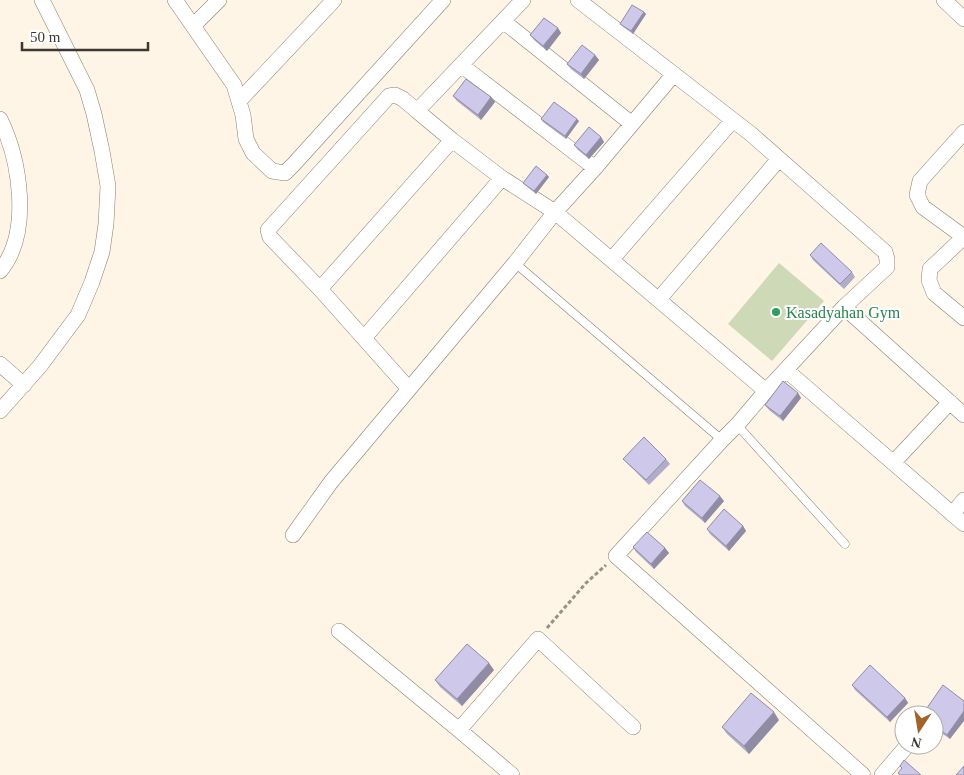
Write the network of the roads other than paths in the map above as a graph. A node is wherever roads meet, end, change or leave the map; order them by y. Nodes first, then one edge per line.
1 (42, 0) edge
2 (175, 0) edge
3 (219, 0) edge
4 (334, 0) edge
5 (443, 0) edge
6 (523, 0) edge
7 (578, 0) edge
8 (944, 0) edge
9 (964, 19) edge
10 (503, 21) junction
11 (193, 26) junction
12 (461, 64) junction
13 (674, 74) junction
14 (239, 101) junction
15 (417, 111) junction
16 (0, 119) edge
17 (733, 120) junction
18 (632, 124) junction
19 (964, 132) edge
20 (452, 140) junction
21 (779, 159) junction
22 (595, 168) junction
23 (502, 178) junction
24 (555, 212) junction
25 (964, 237) edge
26 (612, 259) junction
27 (514, 263) junction
28 (0, 271) edge
29 (320, 289) junction
30 (659, 299) junction
31 (844, 307) junction
32 (964, 318) edge
33 (364, 338) junction
34 (0, 364) edge
35 (786, 370) junction
36 (24, 385) junction
37 (409, 389) junction
38 (766, 391) junction
39 (950, 402) junction
40 (0, 411) edge
41 (964, 415) edge
42 (737, 425) junction
43 (722, 440) junction
44 (893, 463) junction
45 (964, 500) edge
46 (952, 514) junction
47 (964, 524) edge
48 (293, 535) dead end
49 (845, 544) dead end
50 (339, 631) dead end
51 (633, 727) dead end
52 (459, 730) junction
53 (899, 755) edge
54 (512, 775) edge
55 (863, 775) edge
56 (882, 775) edge

1 - 36 street
2 - 11 street
3 - 11 street
4 - 14 street
5 - 14 street
6 - 10 street
7 - 13 street
8 - 9 street
10 - 12 street
10 - 18 street
11 - 14 street
12 - 15 street
12 - 22 street
13 - 17 street
13 - 18 street
15 - 20 street
15 - 29 street
16 - 28 street
17 - 21 street
17 - 26 street
18 - 22 street
19 - 25 street
20 - 23 street
20 - 29 street
21 - 30 street
21 - 31 street
22 - 24 street
23 - 24 street
23 - 33 street
24 - 26 street
24 - 27 street
25 - 32 street
26 - 30 street
27 - 37 street
27 - 43 lane
29 - 33 street
30 - 38 street
31 - 35 street
31 - 39 street
33 - 37 street
34 - 36 street
35 - 38 street
35 - 44 street
36 - 40 street
37 - 48 street
38 - 42 street
39 - 41 street
39 - 44 street
42 - 43 street
42 - 49 lane
43 - 55 street
44 - 46 street
45 - 46 street
46 - 47 street
50 - 52 street
51 - 52 street
52 - 54 street
53 - 56 street

